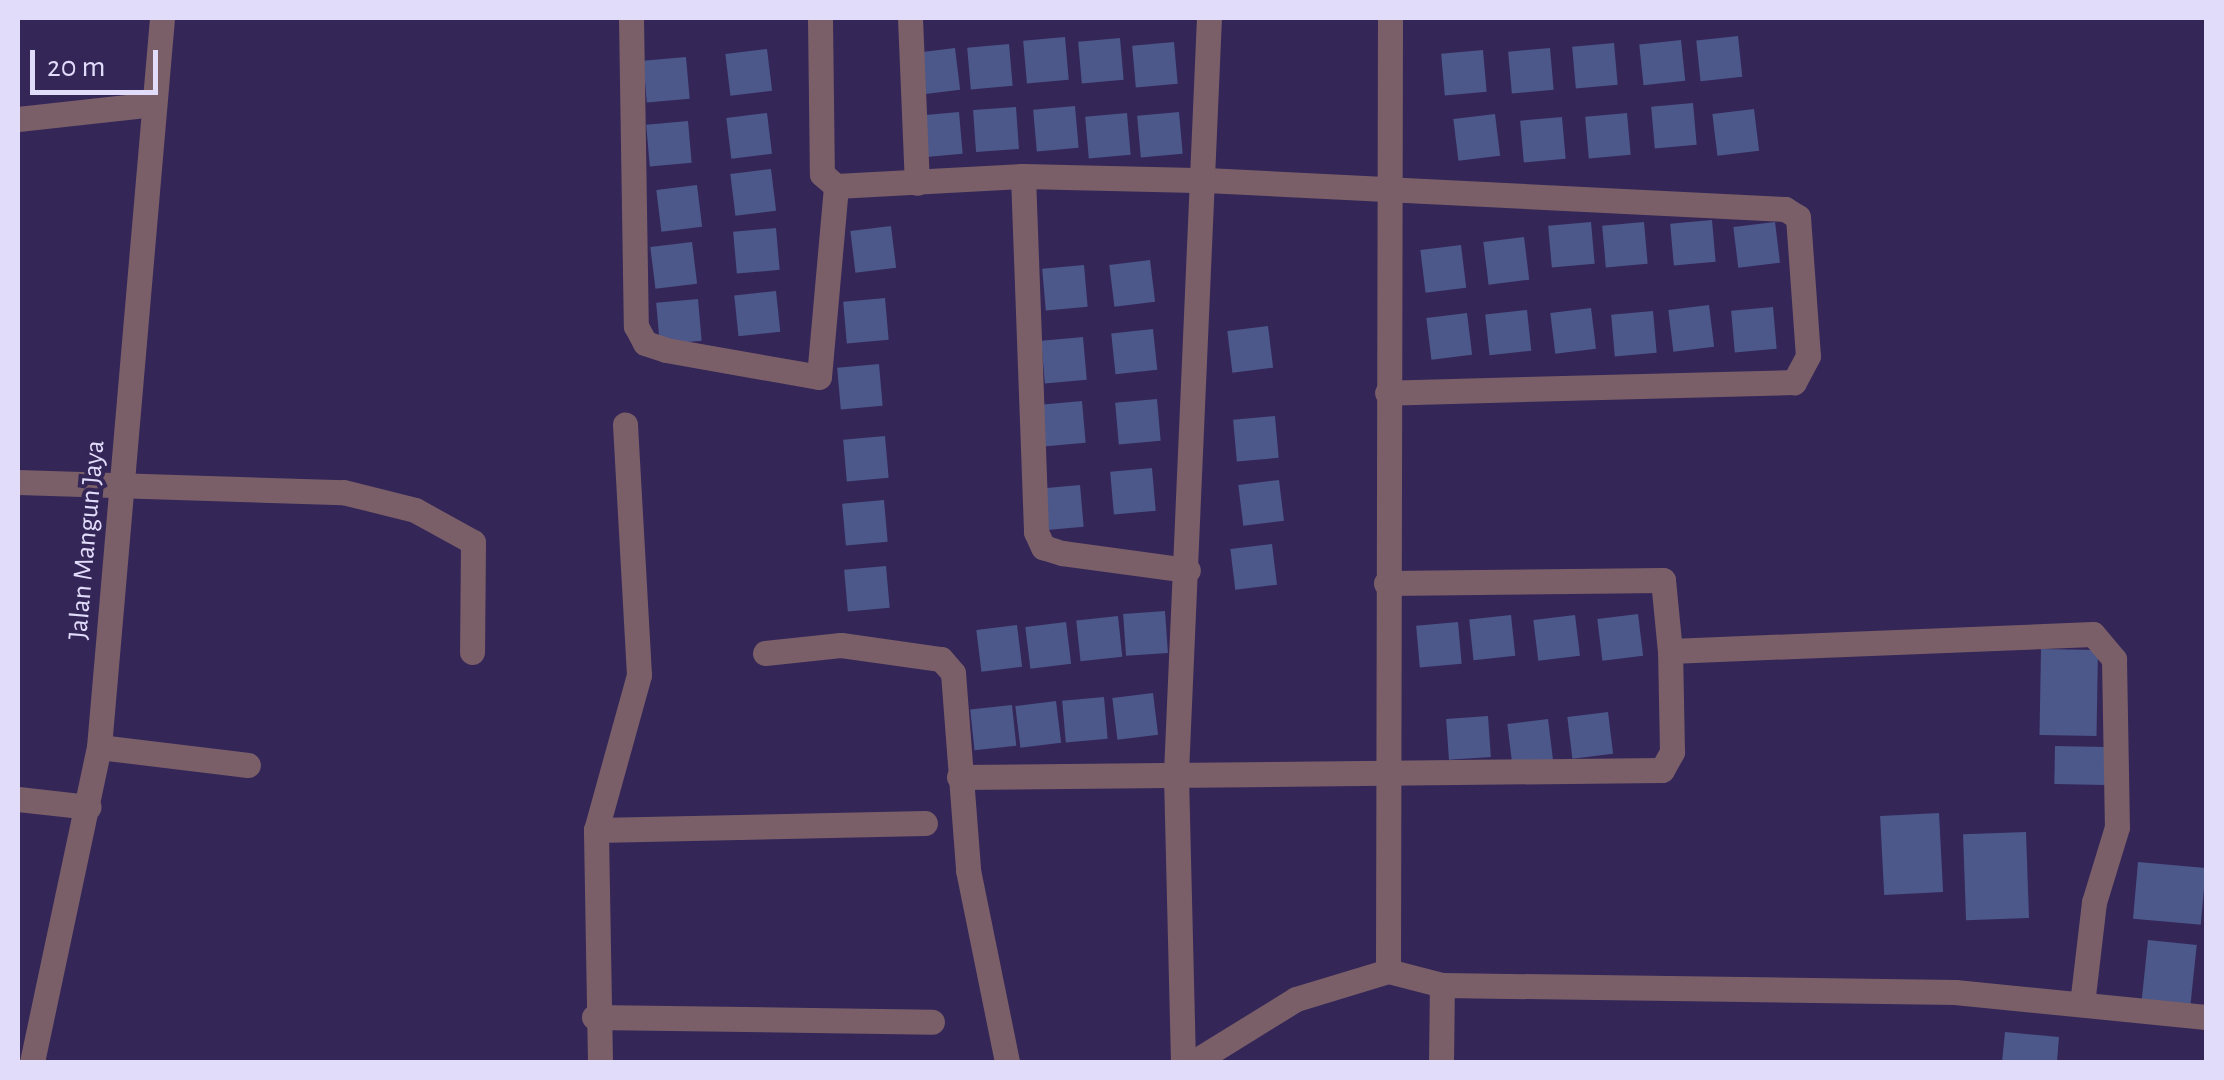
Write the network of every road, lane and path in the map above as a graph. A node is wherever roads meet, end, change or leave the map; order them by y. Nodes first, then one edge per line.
1 (162, 18) edge
2 (631, 18) edge
3 (820, 18) edge
4 (910, 18) edge
5 (1208, 18) edge
6 (1390, 18) edge
7 (154, 104) junction
8 (18, 118) edge
9 (1023, 176) junction
10 (1206, 180) junction
11 (918, 183) junction
12 (836, 186) junction
13 (1389, 191) junction
14 (1387, 394) junction
15 (625, 424) dead end
16 (18, 482) edge
17 (122, 487) junction
18 (1188, 570) junction
19 (1386, 583) junction
20 (1670, 651) junction
21 (472, 652) dead end
22 (765, 653) dead end
23 (98, 747) junction
24 (248, 765) dead end
25 (1176, 773) junction
26 (1385, 774) junction
27 (959, 778) junction
28 (18, 800) edge
29 (88, 807) junction
30 (925, 822) dead end
31 (596, 830) junction
32 (1388, 971) junction
33 (1442, 986) junction
34 (2082, 1004) junction
35 (594, 1017) junction
36 (2206, 1017) edge
37 (932, 1022) dead end
38 (32, 1062) edge
39 (600, 1062) edge
40 (1008, 1062) edge
41 (1182, 1062) edge
42 (1194, 1062) edge
43 (1441, 1062) edge

1 - 7 street, Jalan Mangun Jaya
2 - 12 street
3 - 12 street
4 - 11 street
5 - 10 street
6 - 13 street
7 - 8 street
7 - 17 street, Jalan Mangun Jaya
9 - 10 street
9 - 11 street
9 - 18 street
10 - 13 street
10 - 18 street
11 - 12 street
13 - 14 street
13 - 14 street
14 - 19 street
15 - 31 street
16 - 17 street
17 - 21 street
17 - 23 street, Jalan Mangun Jaya
18 - 25 street
19 - 20 street
19 - 26 street
20 - 26 street
20 - 34 street
22 - 27 street
23 - 24 street
23 - 29 street, Jalan Mangun Jaya
25 - 26 street
25 - 27 street
25 - 41 street
26 - 32 street
27 - 40 street
28 - 29 street
29 - 38 street, Jalan Mangun Jaya
30 - 31 street
31 - 35 street
32 - 33 street
32 - 42 street
33 - 34 street
33 - 43 street
34 - 36 street
35 - 37 street
35 - 39 street

